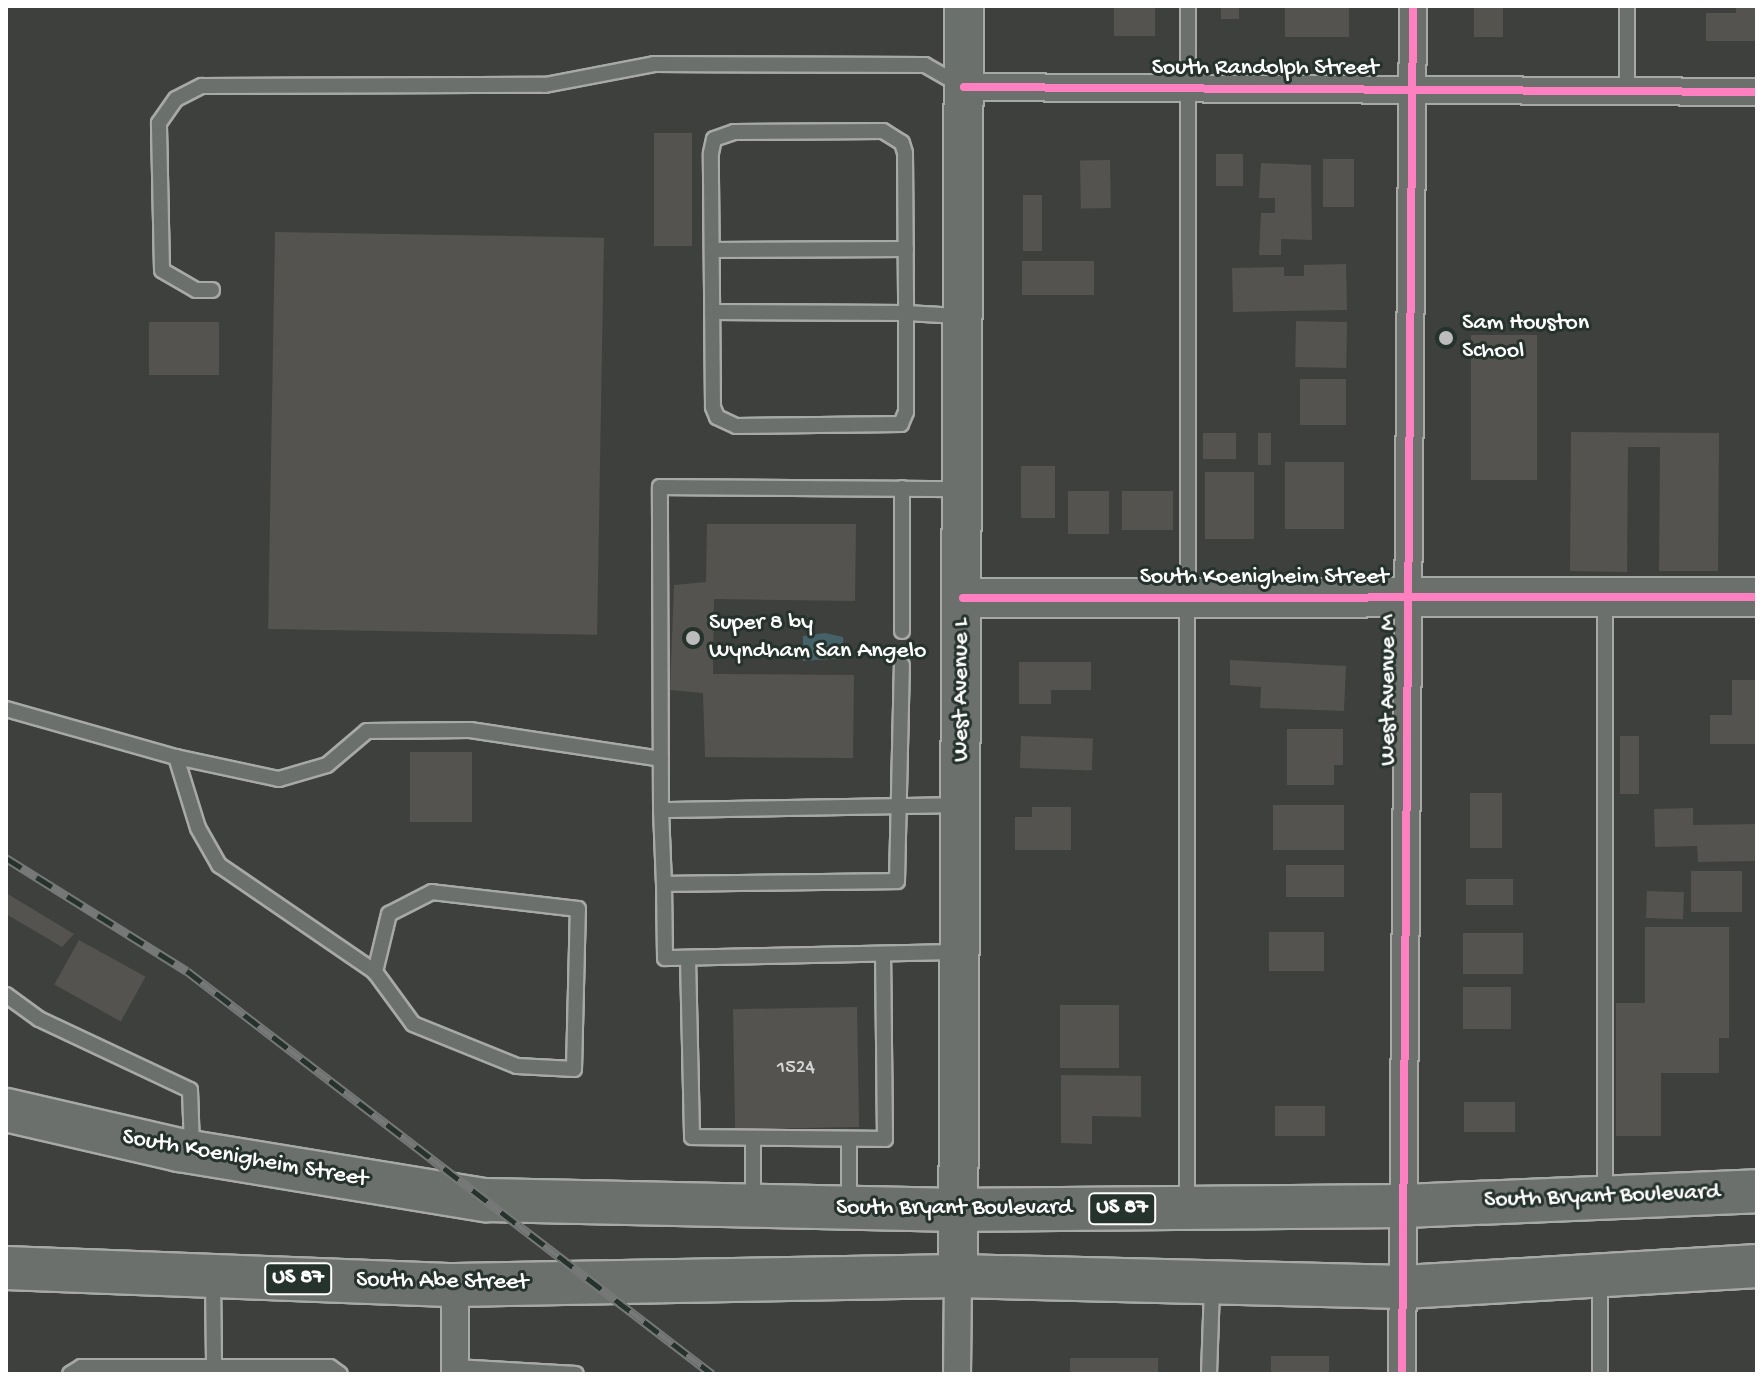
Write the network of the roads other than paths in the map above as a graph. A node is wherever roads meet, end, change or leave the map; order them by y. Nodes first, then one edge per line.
1 (964, 6) edge
2 (1188, 6) edge
3 (1413, 6) edge
4 (1627, 6) edge
5 (964, 87) junction
6 (1188, 89) junction
7 (1412, 90) junction
8 (1627, 91) junction
9 (1757, 92) edge
10 (906, 249) junction
11 (712, 250) junction
12 (212, 290) dead end
13 (712, 312) junction
14 (906, 313) junction
15 (964, 317) junction
16 (902, 488) junction
17 (963, 489) junction
18 (1757, 597) edge
19 (963, 598) junction
20 (1188, 598) junction
21 (1410, 598) junction
22 (1605, 598) junction
23 (902, 631) dead end
24 (902, 665) dead end
25 (6, 709) edge
26 (176, 757) junction
27 (661, 759) junction
28 (901, 805) junction
29 (961, 805) junction
30 (661, 810) junction
31 (664, 884) junction
32 (960, 952) junction
33 (883, 954) junction
34 (688, 958) junction
35 (375, 972) junction
36 (6, 987) edge
37 (6, 994) edge
38 (6, 1110) edge
39 (753, 1138) junction
40 (849, 1139) junction
41 (192, 1153) junction
42 (1757, 1191) edge
43 (1605, 1197) junction
44 (486, 1200) joint
45 (1405, 1206) junction
46 (753, 1207) junction
47 (1187, 1208) junction
48 (849, 1209) junction
49 (958, 1210) junction
50 (1757, 1266) edge
51 (6, 1268) edge
52 (1600, 1275) junction
53 (213, 1276) junction
54 (958, 1276) junction
55 (1212, 1283) junction
56 (455, 1285) junction
57 (1404, 1287) junction
58 (214, 1367) junction
59 (455, 1370) edge
60 (70, 1374) edge
61 (340, 1374) edge
62 (576, 1374) edge
63 (957, 1374) edge
64 (1209, 1374) edge
65 (1402, 1374) edge
66 (1600, 1374) edge

1 - 5 main road, West Avenue L
2 - 6 lane
3 - 7 street, West Avenue M
4 - 8 lane
5 - 6 street, South Randolph Street
5 - 12 lane
5 - 15 main road, West Avenue L
6 - 7 street, South Randolph Street
6 - 20 lane
7 - 8 street, South Randolph Street
7 - 21 street, West Avenue M
8 - 9 street, South Randolph Street
10 - 11 lane
10 - 11 lane
10 - 14 lane
11 - 13 lane
13 - 14 lane
13 - 14 lane
14 - 15 lane
15 - 17 main road, West Avenue L
16 - 17 lane
16 - 23 lane
16 - 27 lane
17 - 19 main road, West Avenue L
18 - 22 main road, South Koenigheim Street
19 - 20 main road, South Koenigheim Street
19 - 29 main road, West Avenue L
20 - 21 main road, South Koenigheim Street
20 - 47 lane
21 - 22 main road, South Koenigheim Street
21 - 45 street, West Avenue M
22 - 43 lane
24 - 28 lane
25 - 26 lane
26 - 27 lane
26 - 35 lane
27 - 30 lane
28 - 29 lane
28 - 30 lane
28 - 31 lane
29 - 32 main road, West Avenue L
30 - 31 lane
31 - 34 lane
32 - 33 lane
32 - 49 main road, West Avenue L
33 - 34 lane
33 - 40 lane
34 - 39 lane
35 - 35 lane
36 - 37 lane
37 - 41 lane
38 - 41 main road, South Koenigheim Street / US 87
39 - 40 lane
39 - 46 lane
40 - 48 lane
41 - 44 main road, South Koenigheim Street / US 87
42 - 43 main road, South Bryant Boulevard / US 87
43 - 45 main road, South Bryant Boulevard / US 87
44 - 46 main road, South Bryant Boulevard / US 87
45 - 47 main road, South Bryant Boulevard / US 87
45 - 57 street, West Avenue M
46 - 48 main road, South Bryant Boulevard / US 87
47 - 49 main road, South Bryant Boulevard / US 87
48 - 49 main road, South Bryant Boulevard / US 87
49 - 54 main road, West Avenue L
50 - 52 main road, US 87
51 - 53 main road, South Abe Street / US 87
52 - 57 main road, US 87
52 - 66 lane
53 - 56 main road, South Abe Street / US 87
53 - 58 lane
54 - 55 main road, US 87
54 - 56 main road, South Abe Street / US 87
54 - 63 street, West Avenue L
55 - 57 main road, US 87
55 - 64 lane
56 - 59 street
57 - 65 street, West Avenue M
58 - 60 lane
58 - 61 lane
59 - 62 lane

